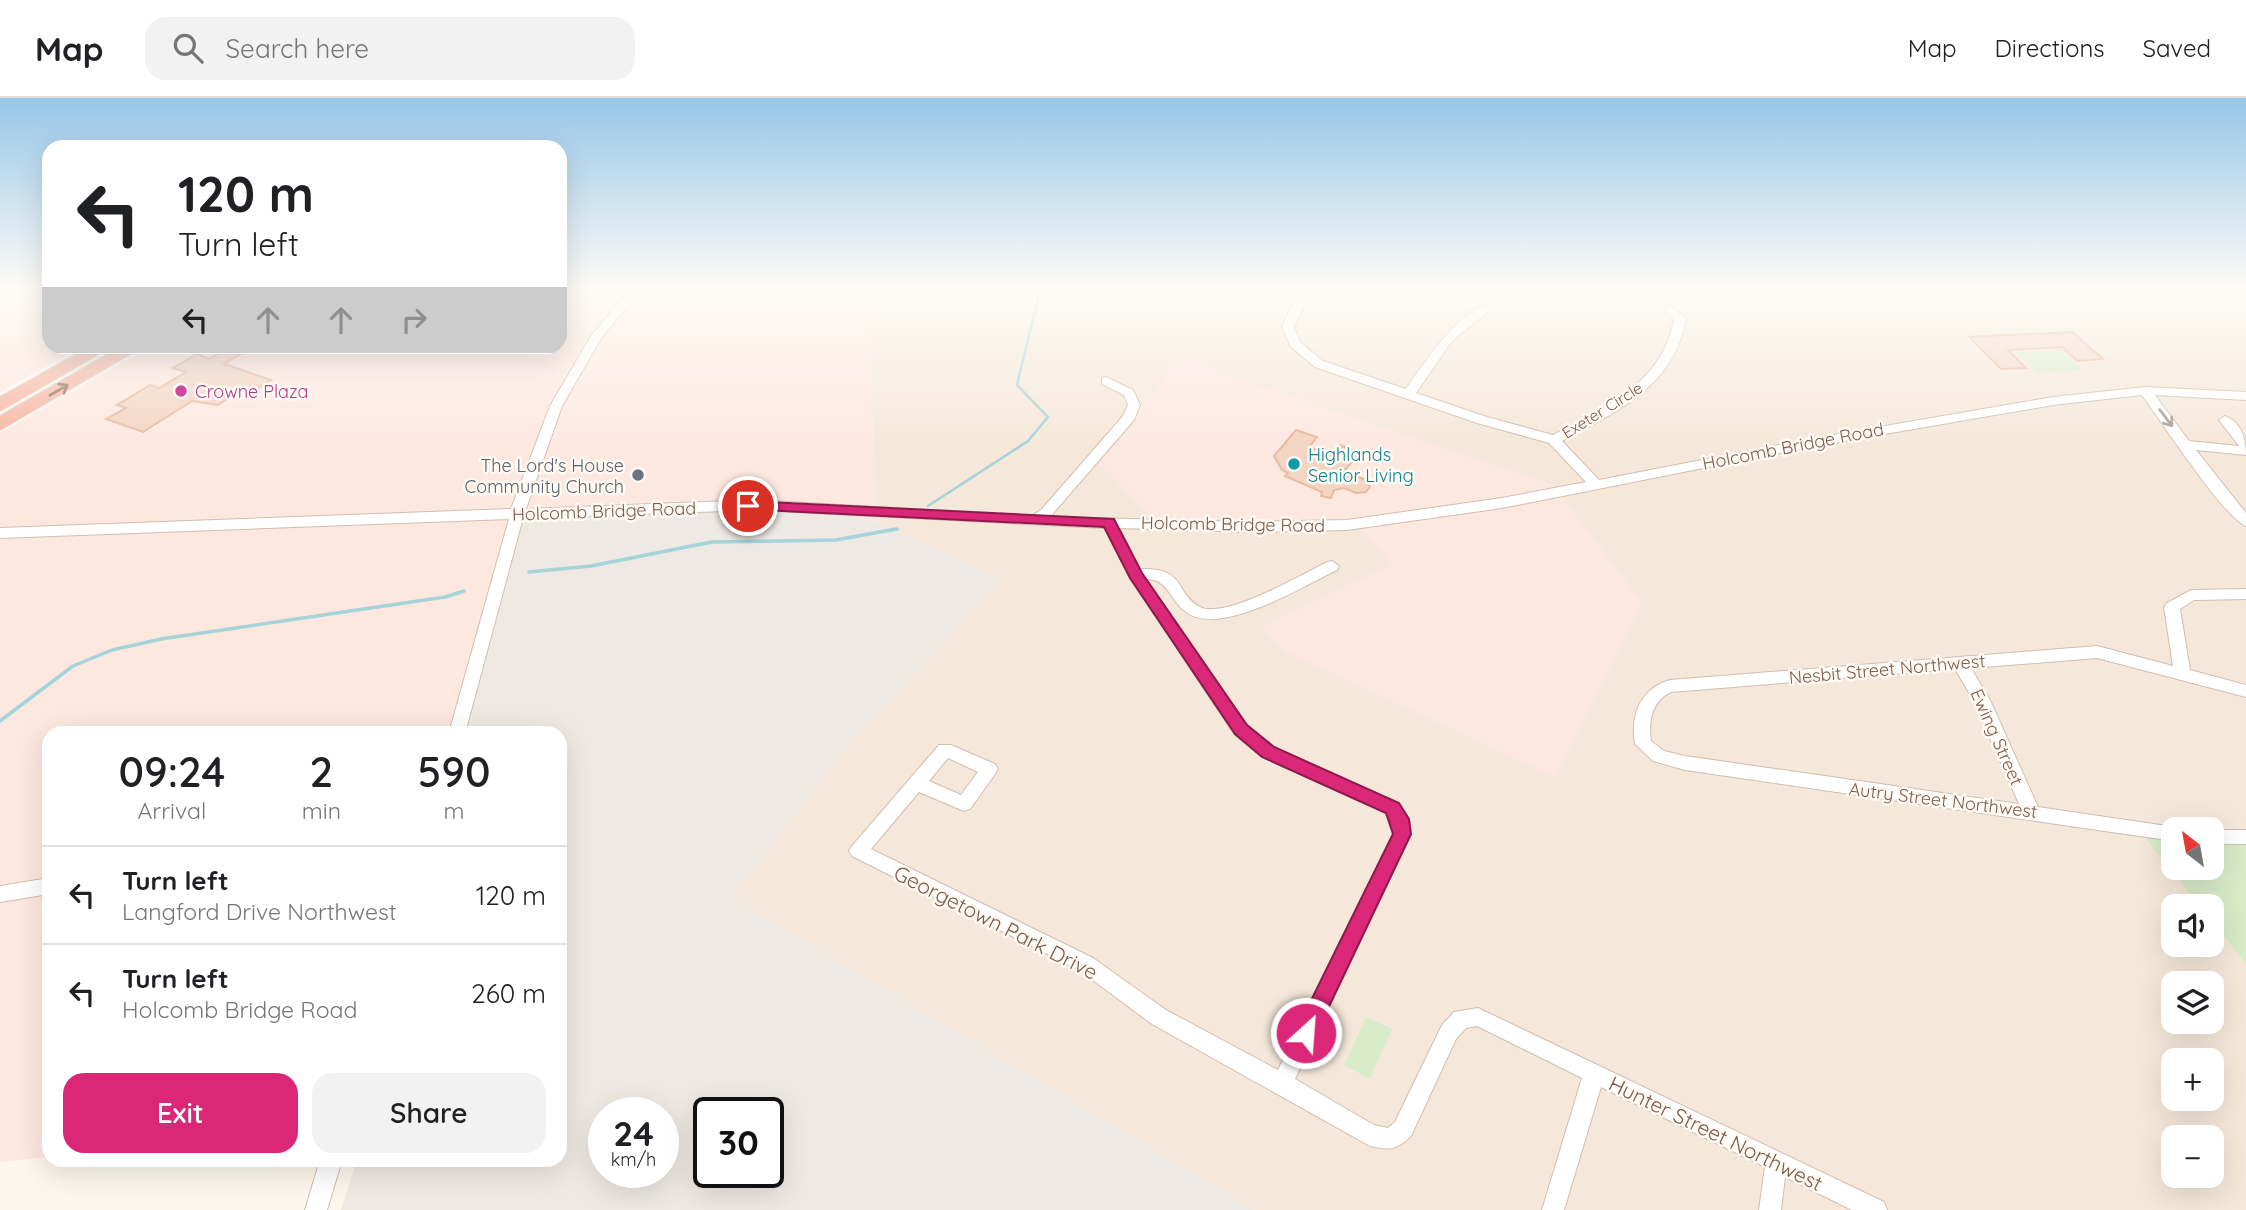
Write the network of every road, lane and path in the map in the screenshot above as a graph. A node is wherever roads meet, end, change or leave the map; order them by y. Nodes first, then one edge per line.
1 (595, 340) edge
2 (1293, 340) edge
3 (1447, 340) edge
4 (1678, 340) edge
5 (91, 354) edge
6 (122, 354) edge
7 (1106, 381) dead end
8 (2145, 391) junction
9 (1408, 395) junction
10 (2246, 396) edge
11 (0, 405) edge
12 (2225, 420) dead end
13 (0, 424) edge
14 (1554, 440) junction
15 (2186, 445) junction
16 (2246, 448) edge
17 (1596, 485) junction
18 (518, 514) junction
19 (1034, 521) junction
20 (2246, 521) edge
21 (1109, 522) junction
22 (0, 533) edge
23 (1332, 566) dead end
24 (1135, 574) junction
25 (2246, 594) edge
26 (1961, 664) junction
27 (2182, 672) junction
28 (2246, 691) edge
29 (459, 726) edge
30 (1712, 766) joint
31 (916, 783) dead end
32 (2031, 811) junction
33 (2161, 832) edge
34 (2224, 837) edge
35 (2246, 838) edge
36 (42, 888) edge
37 (0, 894) edge
38 (1594, 1074) junction
39 (1282, 1083) junction
40 (1776, 1163) junction
41 (329, 1167) edge
42 (316, 1210) edge
43 (1553, 1210) edge
44 (1770, 1210) edge
45 (1875, 1210) edge

1 - 18 street
2 - 9 street
3 - 9 street
4 - 14 street, Exeter Circle
5 - 11 highway
13 -> 6 highway
7 - 19 street
8 - 10 street, Holcomb Bridge Road
8 -> 15 street
8 - 17 street, Holcomb Bridge Road
9 - 14 street
12 - 16 street
14 - 17 street
15 - 16 street
15 - 20 street
17 - 21 street, Holcomb Bridge Road
18 - 19 street, Holcomb Bridge Road
18 - 22 street, Holcomb Bridge Road
18 - 29 street
19 - 21 street, Holcomb Bridge Road
21 - 24 street
23 - 24 street
24 - 39 street
25 - 27 street
26 - 27 street, Nesbit Street Northwest
26 - 30 street, Nesbit Street Northwest
26 - 32 street, Ewing Street
27 - 28 street, Nesbit Street Northwest
30 - 32 street, Autry Street Northwest
31 - 39 street, Georgetown Park Drive
32 - 33 street, Autry Street Northwest
34 - 35 street
36 - 37 street
38 - 39 street, Hunter Street Northwest
38 - 40 street, Hunter Street Northwest
38 - 43 street
40 - 44 street
40 - 45 street, Hunter Street Northwest
41 - 42 street

